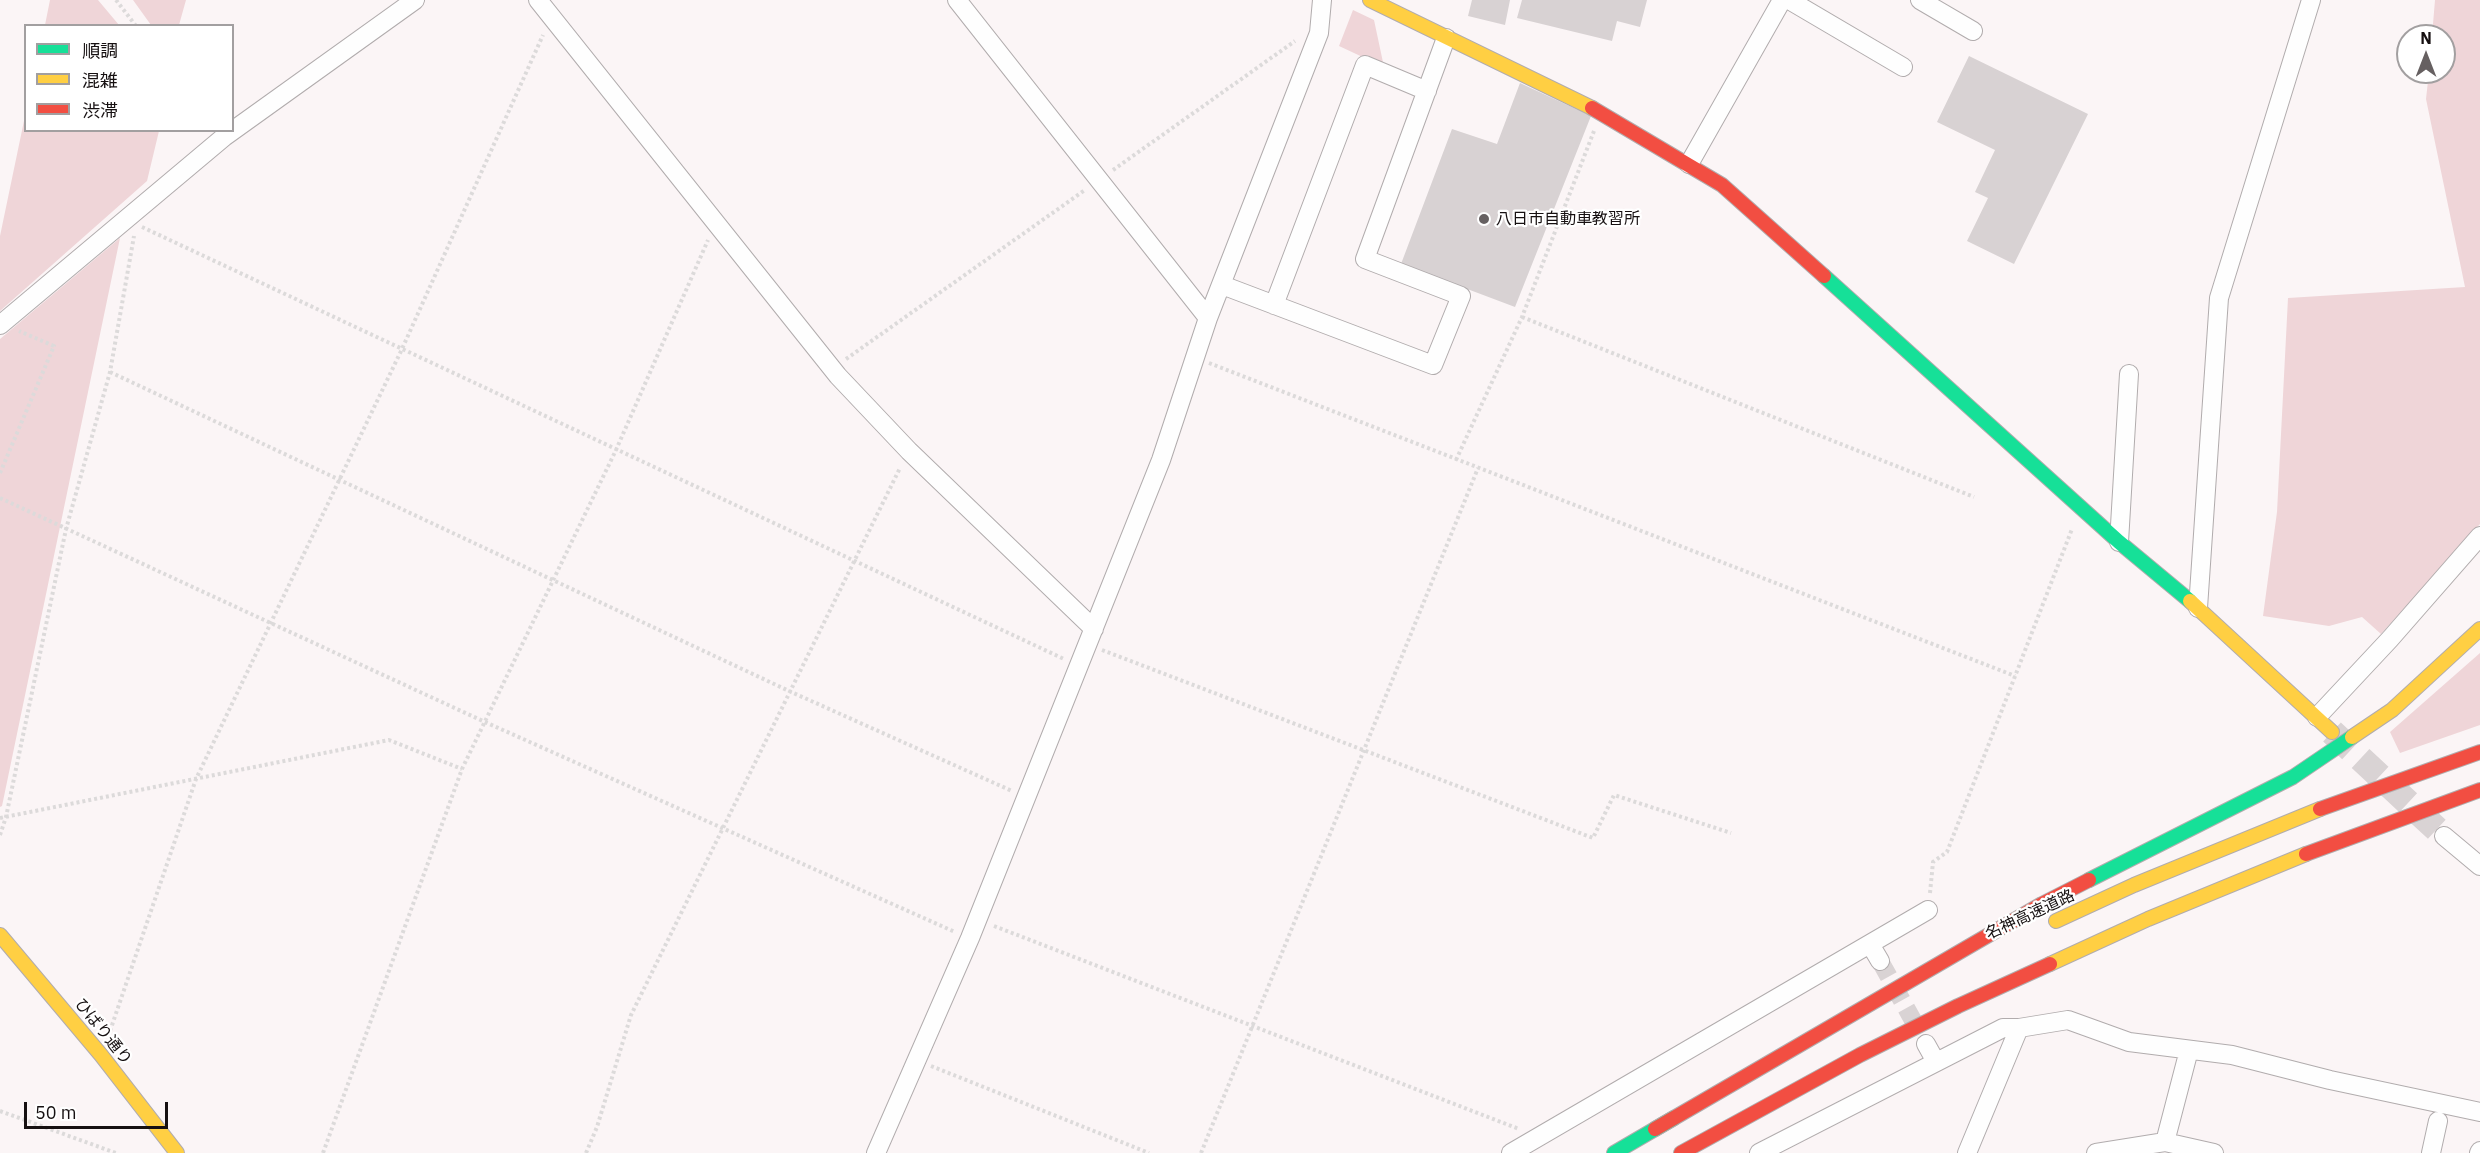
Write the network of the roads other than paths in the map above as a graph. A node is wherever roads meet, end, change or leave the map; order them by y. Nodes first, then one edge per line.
1 (415, 0) edge
2 (538, 0) edge
3 (957, 0) edge
4 (1322, 0) edge
5 (1370, 0) edge
6 (1782, 0) edge
7 (1789, 0) edge
8 (1920, 0) edge
9 (2311, 0) edge
10 (1973, 31) dead end
11 (1446, 38) junction
12 (1902, 67) dead end
13 (1427, 91) junction
14 (234, 130) edge
15 (231, 132) edge
16 (1689, 164) junction
17 (1222, 285) junction
18 (1274, 305) junction
19 (1208, 318) junction
20 (1, 324) edge
21 (2129, 374) dead end
22 (2480, 536) edge
23 (2120, 542) junction
24 (2198, 608) junction
25 (2480, 629) edge
26 (1090, 636) junction
27 (2317, 717) junction
28 (2332, 732) tunnel mouth
29 (2480, 752) edge
30 (2480, 790) edge
31 (2444, 836) tunnel mouth
32 (2480, 866) edge
33 (1928, 909) road end
34 (2039, 929) dead end
35 (0, 935) edge
36 (1870, 944) junction
37 (1976, 958) dead end
38 (1880, 961) tunnel mouth
39 (2019, 1028) junction
40 (1926, 1044) tunnel mouth
41 (2189, 1050) junction
42 (1936, 1062) junction
43 (2480, 1112) edge
44 (2438, 1121) dead end
45 (1655, 1129) junction
46 (2166, 1142) junction
47 (177, 1153) edge
48 (876, 1153) edge
49 (1511, 1153) edge
50 (1614, 1153) edge
51 (1681, 1153) edge
52 (1758, 1153) edge
53 (1967, 1153) edge
54 (2096, 1153) edge
55 (2214, 1153) edge
56 (2431, 1153) edge

1 - 14 street
2 - 26 street
3 - 19 street
4 - 17 street
5 - 11 main road
6 - 16 street
7 - 12 street
8 - 10 street
9 - 24 street
11 - 13 street
11 - 16 main road
13 - 18 street
13 - 18 street
15 - 20 street
16 - 23 main road
17 - 18 street
17 - 19 street
19 - 26 street
21 - 23 street
22 - 27 street
23 - 24 main road
24 - 27 main road
25 - 45 main road
26 - 48 street
27 - 28 main road
29 - 34 main road, 名神高速道路
30 - 51 main road
31 - 32 street
33 - 36 street
35 - 47 main road, ひばり通り
36 - 38 street
36 - 49 street
37 - 45 main road, 名神高速道路
39 - 41 street
39 - 42 street
39 - 53 street
40 - 42 street
41 - 43 street
41 - 46 street
42 - 52 street
44 - 56 street
45 - 50 main road, 名神高速道路
46 - 54 street
46 - 55 street

